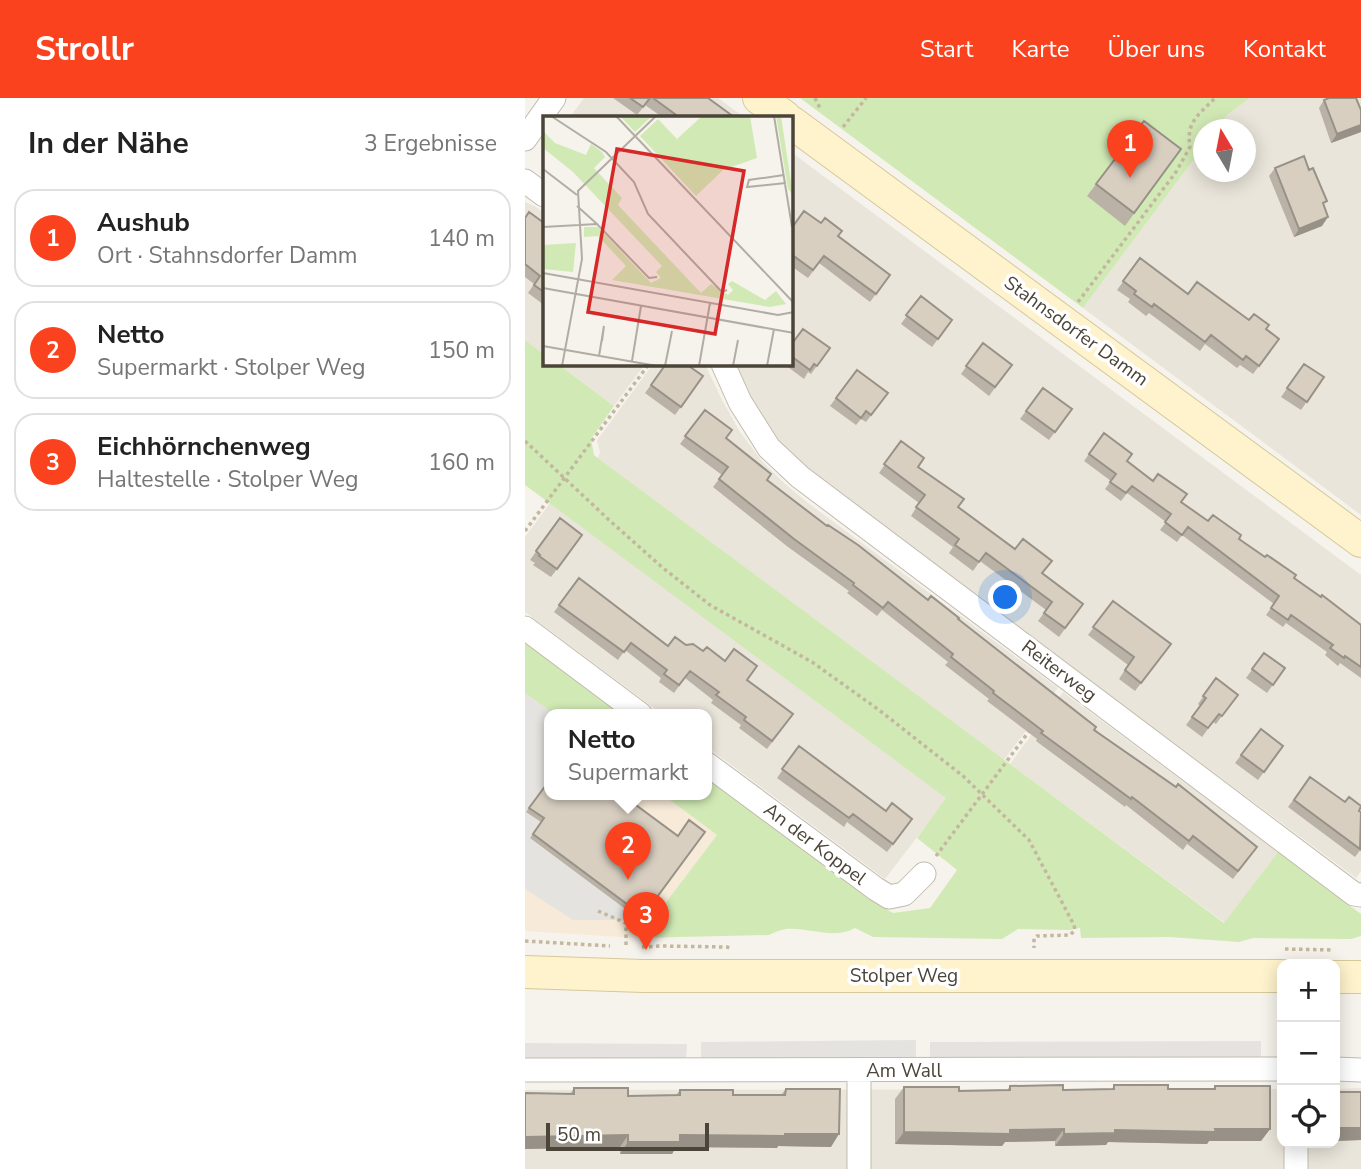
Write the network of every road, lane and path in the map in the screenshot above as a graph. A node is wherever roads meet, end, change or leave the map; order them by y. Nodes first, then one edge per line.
1 (554, 98) edge
2 (759, 98) edge
3 (815, 98) edge
4 (866, 98) edge
5 (1215, 98) edge
6 (821, 110) dead end
7 (784, 116) edge
8 (793, 123) edge
9 (843, 127) dead end
10 (525, 139) edge
11 (525, 181) edge
12 (543, 194) edge
13 (1074, 306) dead end
14 (648, 366) edge
15 (724, 366) edge
16 (525, 441) edge
17 (565, 477) junction
18 (525, 531) edge
19 (1361, 541) edge
20 (525, 628) edge
21 (633, 709) edge
22 (1037, 720) edge
23 (712, 768) edge
24 (981, 794) junction
25 (923, 874) joint
26 (1361, 895) edge
27 (598, 911) dead end
28 (626, 947) dead end
29 (1034, 948) dead end
30 (525, 972) edge
31 (1277, 976) edge
32 (1340, 977) edge
33 (1361, 977) edge
34 (1277, 1069) edge
35 (1340, 1069) edge
36 (525, 1070) edge
37 (1361, 1070) edge
38 (859, 1071) junction
39 (1296, 1148) edge
40 (859, 1169) edge
41 (1296, 1169) edge

1 - 10 street
2 - 7 street
3 - 6 path
4 - 9 path
5 - 13 path
8 - 19 street, Stahnsdorfer Damm
11 - 12 street
14 - 17 path
15 - 26 street, Reiterweg
16 - 17 path
17 - 18 path
17 - 24 path
20 - 21 street
22 - 24 path
23 - 25 street, An der Koppel
24 - 25 path
24 - 29 path
27 - 28 path
30 - 31 street, Stolper Weg
32 - 33 street
34 - 38 street, Am Wall
35 - 37 street
36 - 38 street, Am Wall
38 - 40 street
39 - 41 street

